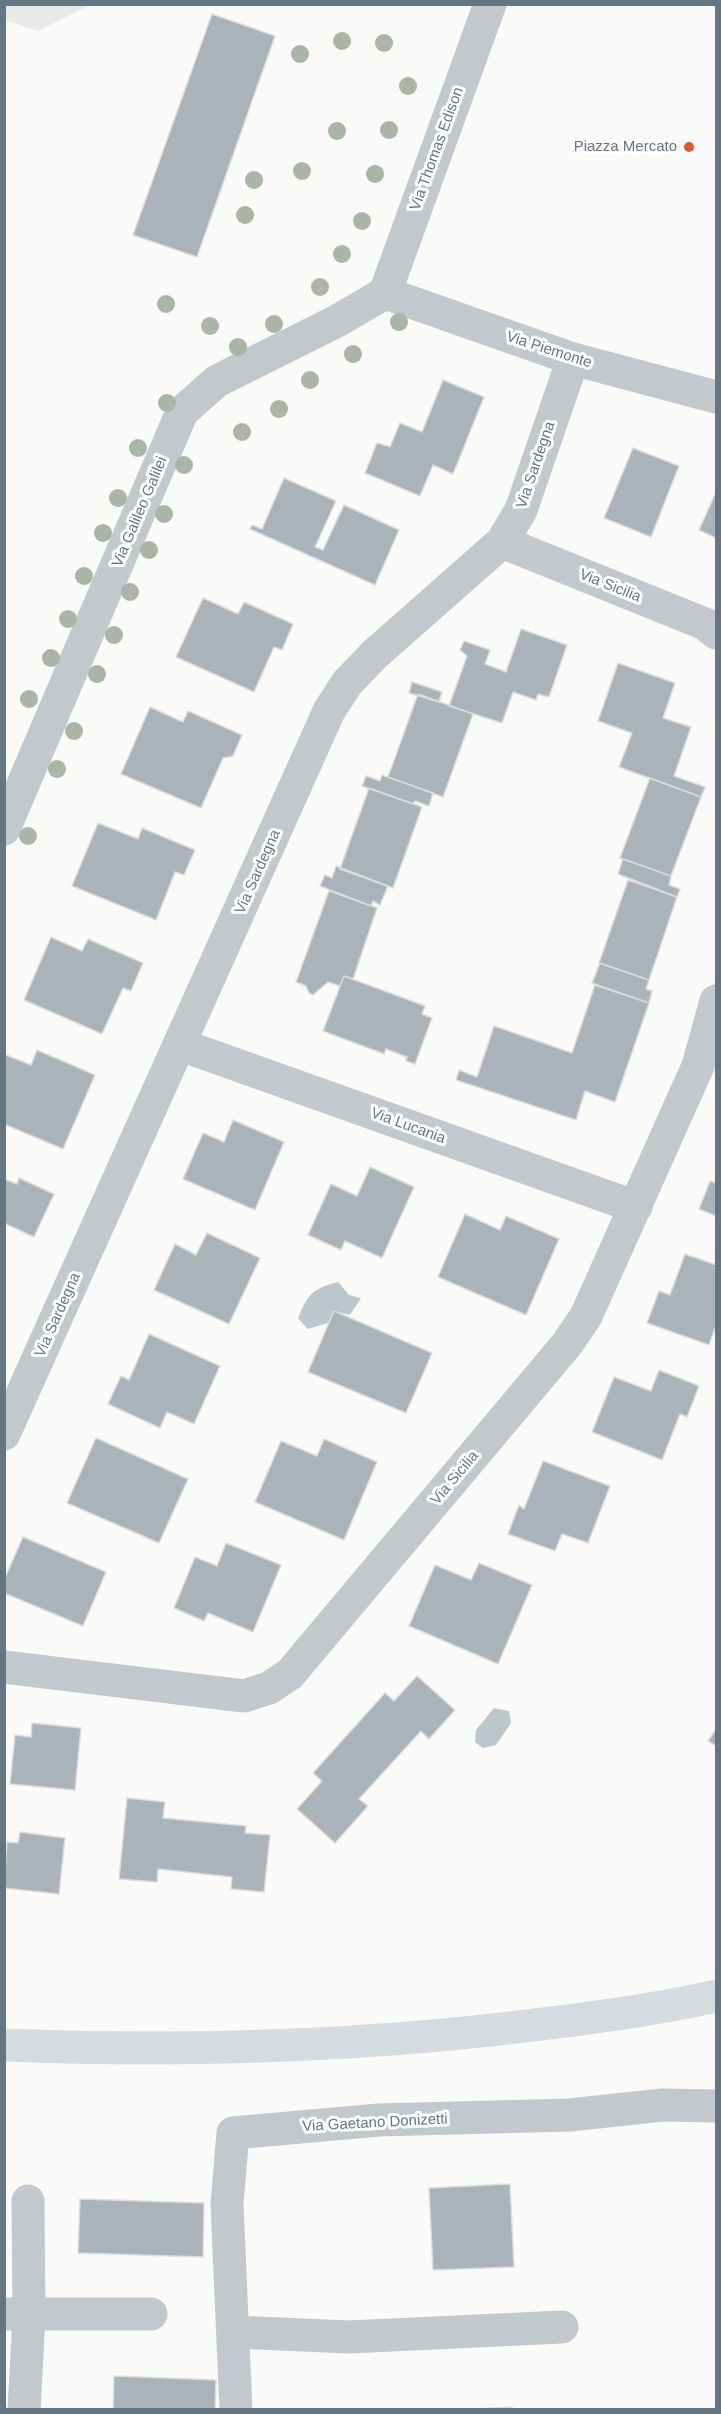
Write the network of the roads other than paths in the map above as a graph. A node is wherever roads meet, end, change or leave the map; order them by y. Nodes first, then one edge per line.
1 (481, 7) edge
2 (385, 293) junction
3 (573, 359) junction
4 (717, 397) edge
5 (502, 542) junction
6 (717, 633) edge
7 (4, 829) edge
8 (717, 1001) edge
9 (181, 1045) junction
10 (636, 1207) junction
11 (4, 1434) edge
12 (4, 1667) edge
13 (717, 1996) edge
14 (4, 2045) edge
15 (717, 2106) edge
16 (28, 2200) dead end
17 (151, 2314) dead end
18 (17, 2315) edge
19 (562, 2327) dead end
20 (234, 2332) junction
21 (24, 2409) edge
22 (236, 2409) edge

1 - 2 street, Via Thomas Edison
2 - 3 street, Via Piemonte
2 - 7 street, Via Galileo Galilei
3 - 4 street, Via Piemonte
3 - 5 street, Via Sardegna
5 - 6 street, Via Sicilia
5 - 9 street, Via Sardegna
8 - 10 street, Via Sicilia
9 - 10 street, Via Lucania
9 - 11 street, Via Sardegna
10 - 12 street, Via Sicilia
13 - 14 main road
15 - 20 street, Via Gaetano Donizetti
16 - 18 street
17 - 18 street
18 - 21 street
19 - 20 street
20 - 22 street, Via Gaetano Donizetti

